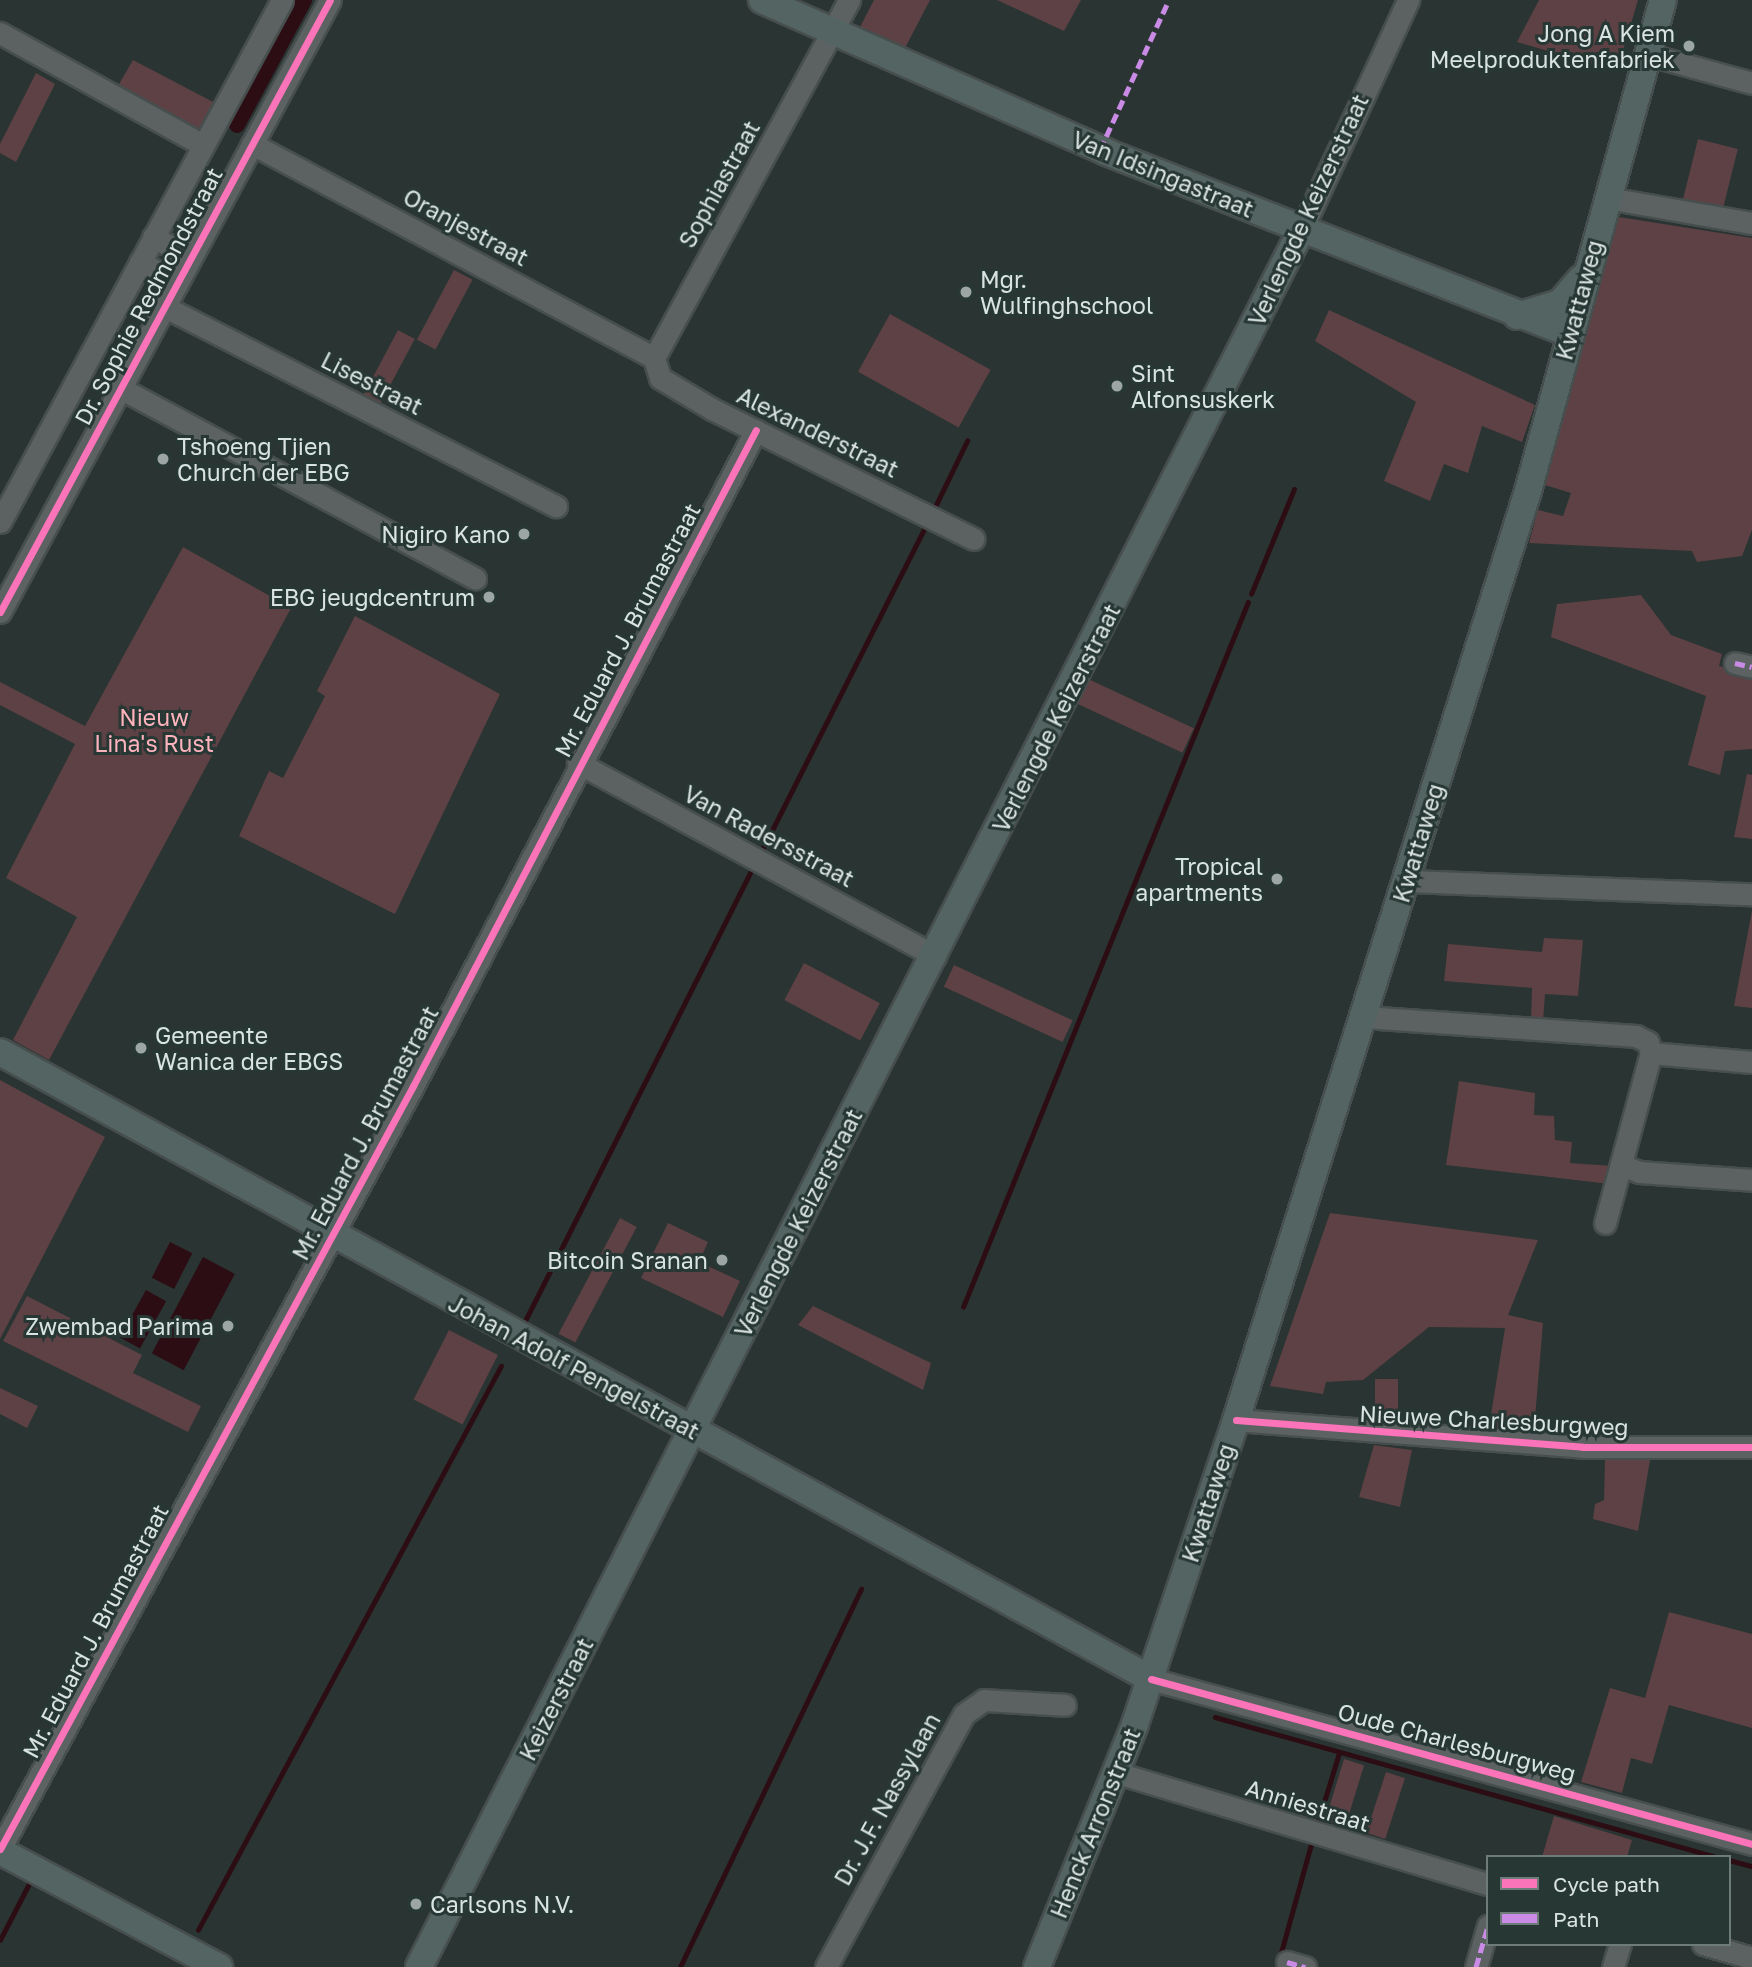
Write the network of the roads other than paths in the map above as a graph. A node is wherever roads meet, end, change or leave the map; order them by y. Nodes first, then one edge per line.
1 (282, 0) edge
2 (330, 0) edge
3 (762, 0) edge
4 (849, 0) edge
5 (1408, 0) edge
6 (1663, 0) edge
7 (0, 33) edge
8 (831, 35) junction
9 (1646, 54) junction
10 (1752, 83) edge
11 (201, 144) junction
12 (252, 144) junction
13 (1607, 198) junction
14 (1752, 223) edge
15 (1301, 231) junction
16 (153, 237) junction
17 (191, 257) junction
18 (140, 262) junction
19 (1589, 266) junction
20 (178, 283) junction
21 (165, 307) junction
22 (1517, 316) junction
23 (1570, 334) junction
24 (654, 358) junction
25 (120, 388) junction
26 (756, 430) junction
27 (556, 506) dead end
28 (0, 522) edge
29 (974, 539) dead end
30 (475, 578) dead end
31 (0, 612) edge
32 (578, 763) junction
33 (1406, 881) junction
34 (1752, 894) edge
35 (935, 956) junction
36 (1364, 1017) junction
37 (0, 1052) edge
38 (1651, 1054) junction
39 (1752, 1062) edge
40 (1620, 1165) junction
41 (1752, 1180) edge
42 (1605, 1223) dead end
43 (331, 1237) junction
44 (1236, 1420) junction
45 (694, 1431) junction
46 (1752, 1447) edge
47 (1118, 1660) junction
48 (1151, 1679) junction
49 (1065, 1705) dead end
50 (1126, 1746) junction
51 (1114, 1772) junction
52 (1752, 1844) edge
53 (0, 1850) edge
54 (1486, 1883) edge
55 (1486, 1933) edge
56 (1619, 1946) edge
57 (1710, 1946) edge
58 (1752, 1958) edge
59 (219, 1967) edge
60 (419, 1967) edge
61 (826, 1967) edge
62 (1037, 1967) edge
63 (1476, 1967) edge
64 (1613, 1967) edge

1 - 11 street, Dr. Sophie Redmondstraat
2 - 12 street, Dr. Sophie Redmondstraat
3 - 8 main road, Van Idsingastraat
4 - 8 street, Sophiastraat
5 - 15 street, Verlengde Keizerstraat
6 - 9 main road, Kwattaweg
7 - 11 street
8 - 15 main road, Van Idsingastraat
8 - 24 street, Sophiastraat
9 - 10 street
9 - 13 main road, Kwattaweg
11 - 16 street, Dr. Sophie Redmondstraat
12 - 17 street, Dr. Sophie Redmondstraat
12 - 24 street, Oranjestraat
13 - 14 street
13 - 19 main road, Kwattaweg
15 - 22 main road, Van Idsingastraat
15 - 35 main road, Verlengde Keizerstraat
16 - 17 street
16 - 18 street, Dr. Sophie Redmondstraat
17 - 20 street, Dr. Sophie Redmondstraat
18 - 20 street
18 - 28 street, Dr. Sophie Redmondstraat
19 - 22 main road
19 - 23 main road, Kwattaweg
20 - 21 street, Dr. Sophie Redmondstraat
21 - 25 street, Dr. Sophie Redmondstraat
21 - 27 street, Lisestraat
22 - 23 main road, Van Idsingastraat
23 - 33 main road, Kwattaweg
24 - 26 street, Alexanderstraat
25 - 30 street
25 - 31 street, Dr. Sophie Redmondstraat
26 - 29 street, Alexanderstraat
26 - 32 street, Mr. Eduard J. Brumastraat
32 - 35 street, Van Radersstraat
32 - 43 street, Mr. Eduard J. Brumastraat
33 - 34 street
33 - 36 main road, Kwattaweg
35 - 45 main road, Verlengde Keizerstraat
36 - 38 street
36 - 44 main road, Kwattaweg
37 - 43 main road, Johan Adolf Pengelstraat
38 - 39 street
38 - 40 street
40 - 41 street
40 - 42 street
43 - 45 main road, Johan Adolf Pengelstraat
43 - 53 street, Mr. Eduard J. Brumastraat
44 - 46 street, Nieuwe Charlesburgweg
44 - 48 main road, Kwattaweg
45 - 47 main road, Johan Adolf Pengelstraat
45 - 60 main road, Keizerstraat
47 - 48 main road, Johan Adolf Pengelstraat
47 - 50 main road
48 - 50 main road, Henck Arronstraat
48 - 52 street, Oude Charlesburgweg
49 - 61 street, Dr. J.F. Nassylaan
50 - 51 main road, Henck Arronstraat
51 - 54 street, Anniestraat
51 - 62 main road, Henck Arronstraat
53 - 59 main road
55 - 63 street
56 - 64 street
57 - 58 street

